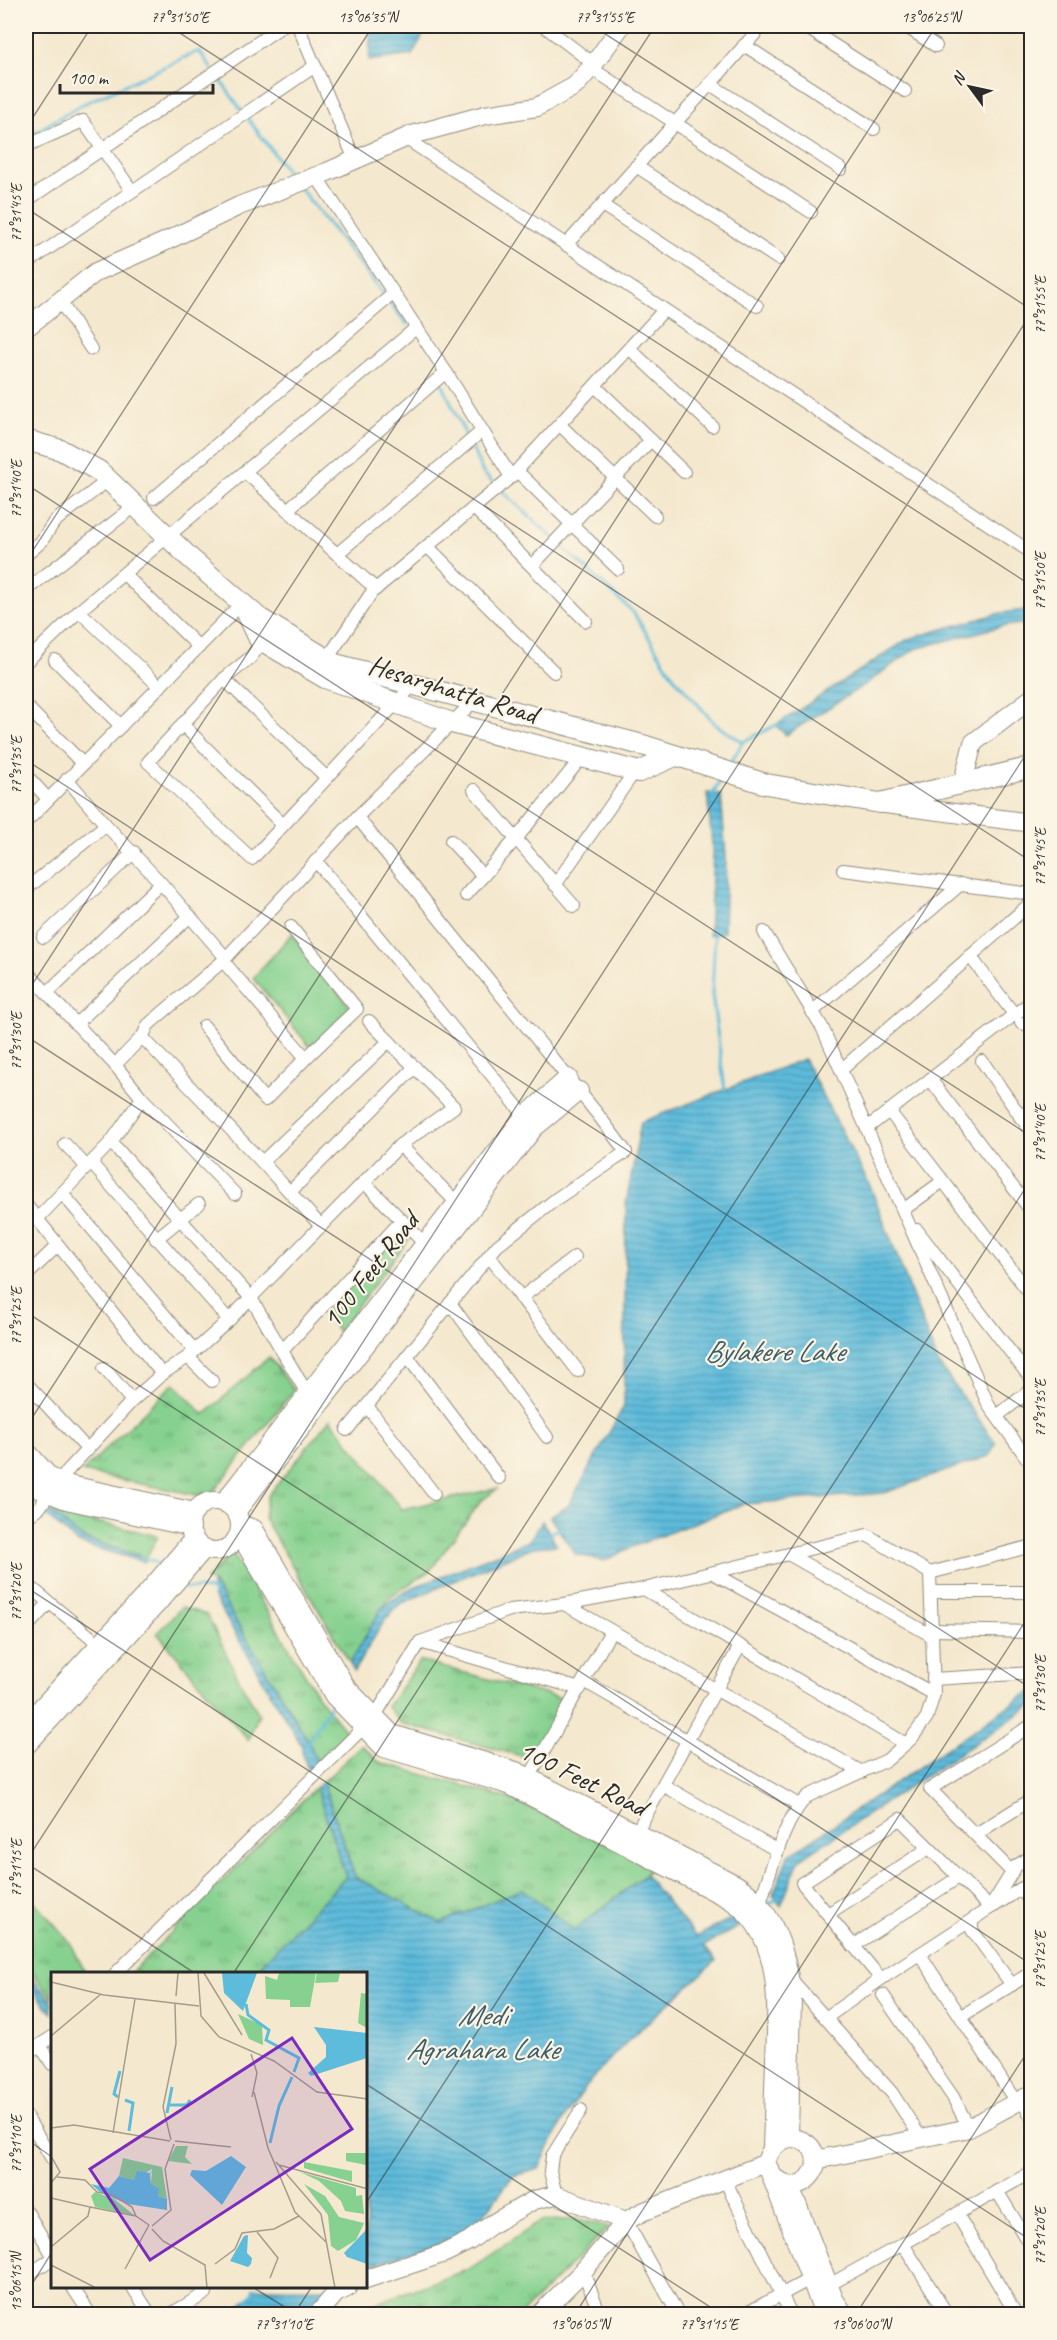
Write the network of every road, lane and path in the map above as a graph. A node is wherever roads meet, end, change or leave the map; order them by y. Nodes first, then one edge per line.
1 (282, 26) edge
2 (298, 26) edge
3 (544, 26) edge
4 (621, 26) edge
5 (762, 26) edge
6 (804, 26) edge
7 (905, 26) edge
8 (744, 45) junction
9 (936, 46) dead end
10 (315, 66) junction
11 (592, 66) junction
12 (710, 84) junction
13 (905, 91) dead end
14 (675, 123) junction
15 (874, 129) dead end
16 (405, 138) junction
17 (26, 146) edge
18 (103, 149) junction
19 (355, 160) junction
20 (636, 166) junction
21 (840, 169) dead end
22 (303, 181) junction
23 (132, 191) junction
24 (26, 201) edge
25 (602, 205) junction
26 (812, 212) dead end
27 (566, 245) junction
28 (778, 259) dead end
29 (26, 264) edge
30 (394, 292) junction
31 (60, 301) junction
32 (757, 306) dead end
33 (664, 310) junction
34 (417, 327) junction
35 (26, 328) edge
36 (91, 349) dead end
37 (630, 349) junction
38 (446, 372) junction
39 (595, 386) junction
40 (560, 424) junction
41 (712, 426) dead end
42 (482, 431) junction
43 (26, 440) edge
44 (651, 440) junction
45 (245, 472) junction
46 (684, 472) dead end
47 (514, 474) junction
48 (615, 477) junction
49 (108, 480) junction
50 (154, 498) dead end
51 (135, 506) junction
52 (474, 508) junction
53 (287, 510) junction
54 (655, 516) dead end
55 (571, 524) junction
56 (168, 537) junction
57 (428, 546) junction
58 (1032, 553) edge
59 (337, 554) junction
60 (26, 555) edge
61 (532, 566) junction
62 (618, 569) dead end
63 (124, 574) junction
64 (376, 589) junction
65 (26, 590) edge
66 (242, 603) junction
67 (79, 611) junction
68 (259, 618) junction
69 (586, 621) dead end
70 (259, 639) junction
71 (199, 647) junction
72 (329, 656) dead end
73 (55, 660) dead end
74 (26, 662) edge
75 (554, 672) dead end
76 (224, 679) junction
77 (412, 686) junction
78 (160, 687) junction
79 (1032, 698) edge
80 (473, 702) junction
81 (396, 704) junction
82 (26, 706) edge
83 (452, 723) junction
84 (182, 724) junction
85 (121, 726) junction
86 (675, 756) junction
87 (582, 757) junction
88 (83, 764) junction
89 (1029, 766) edge
90 (635, 771) junction
91 (26, 775) edge
92 (327, 778) junction
93 (67, 779) junction
94 (963, 782) junction
95 (474, 790) dead end
96 (48, 799) junction
97 (880, 803) junction
98 (357, 817) junction
99 (26, 822) edge
100 (1032, 823) edge
101 (106, 825) junction
102 (284, 825) junction
103 (516, 839) junction
104 (451, 841) dead end
105 (134, 852) junction
106 (316, 861) junction
107 (843, 870) dead end
108 (483, 876) junction
109 (161, 883) junction
110 (961, 884) junction
111 (555, 885) junction
112 (26, 889) edge
113 (1032, 894) edge
114 (466, 895) dead end
115 (1032, 902) edge
116 (574, 906) dead end
117 (190, 916) junction
118 (291, 927) dead end
119 (764, 932) dead end
120 (43, 938) dead end
121 (970, 956) junction
122 (225, 960) junction
123 (30, 975) dead end
124 (47, 993) junction
125 (1032, 1001) edge
126 (812, 1012) junction
127 (369, 1021) dead end
128 (1022, 1021) edge
129 (76, 1024) junction
130 (204, 1026) dead end
131 (142, 1037) junction
132 (389, 1041) junction
133 (306, 1058) junction
134 (982, 1061) dead end
135 (115, 1065) junction
136 (415, 1067) junction
137 (841, 1070) junction
138 (930, 1079) junction
139 (574, 1085) junction
140 (142, 1098) junction
141 (1032, 1108) edge
142 (889, 1111) junction
143 (525, 1116) junction
144 (1020, 1117) junction
145 (867, 1128) junction
146 (1032, 1133) edge
147 (111, 1142) junction
148 (65, 1144) dead end
149 (400, 1145) junction
150 (262, 1162) junction
151 (89, 1165) junction
152 (943, 1180) junction
153 (364, 1182) junction
154 (290, 1192) junction
155 (62, 1193) junction
156 (235, 1194) dead end
157 (457, 1203) junction
158 (200, 1204) dead end
159 (26, 1205) edge
160 (904, 1212) junction
161 (1032, 1212) edge
162 (38, 1218) junction
163 (180, 1220) junction
164 (402, 1220) junction
165 (321, 1227) junction
166 (156, 1239) junction
167 (425, 1244) junction
168 (57, 1246) dead end
169 (489, 1256) junction
170 (574, 1257) dead end
171 (26, 1276) edge
172 (1032, 1296) edge
173 (251, 1298) junction
174 (521, 1298) junction
175 (450, 1303) junction
176 (229, 1320) junction
177 (282, 1351) junction
178 (191, 1353) junction
179 (407, 1356) junction
180 (104, 1368) dead end
181 (578, 1371) dead end
182 (162, 1374) junction
183 (1032, 1380) edge
184 (212, 1381) dead end
185 (26, 1383) edge
186 (1032, 1389) edge
187 (308, 1395) junction
188 (132, 1401) junction
189 (367, 1406) junction
190 (997, 1416) junction
191 (346, 1431) dead end
192 (547, 1437) dead end
193 (26, 1446) edge
194 (88, 1450) junction
195 (1032, 1465) edge
196 (26, 1468) edge
197 (499, 1478) dead end
198 (26, 1484) edge
199 (54, 1488) junction
200 (434, 1494) dead end
201 (26, 1518) edge
202 (234, 1519) junction
203 (194, 1539) junction
204 (1032, 1546) edge
205 (790, 1555) junction
206 (713, 1573) junction
207 (930, 1573) junction
208 (26, 1583) edge
209 (644, 1589) junction
210 (931, 1592) junction
211 (1032, 1592) edge
212 (152, 1599) junction
213 (50, 1603) junction
214 (564, 1604) junction
215 (26, 1628) edge
216 (611, 1630) junction
217 (1032, 1632) edge
218 (932, 1633) junction
219 (420, 1642) junction
220 (99, 1644) junction
221 (740, 1646) junction
222 (1032, 1673) edge
223 (933, 1679) junction
224 (582, 1685) junction
225 (716, 1690) junction
226 (934, 1694) junction
227 (369, 1721) junction
228 (26, 1724) edge
229 (1032, 1725) edge
230 (687, 1741) junction
231 (906, 1744) junction
232 (26, 1746) edge
233 (862, 1772) junction
234 (529, 1778) junction
235 (663, 1785) junction
236 (1032, 1798) edge
237 (799, 1805) junction
238 (636, 1833) junction
239 (976, 1834) junction
240 (929, 1848) junction
241 (778, 1851) junction
242 (1032, 1856) edge
243 (1012, 1872) junction
244 (959, 1877) junction
245 (741, 1897) junction
246 (760, 1904) junction
247 (1032, 1906) edge
248 (990, 1908) junction
249 (828, 1914) junction
250 (764, 1922) junction
251 (854, 1946) junction
252 (923, 1959) dead end
253 (118, 1972) edge
254 (1032, 1972) edge
255 (790, 1977) junction
256 (881, 1979) junction
257 (1012, 1984) junction
258 (883, 1995) dead end
259 (962, 2016) junction
260 (827, 2018) junction
261 (51, 2038) edge
262 (40, 2045) junction
263 (26, 2054) edge
264 (51, 2062) edge
265 (1023, 2098) edge
266 (581, 2110) dead end
267 (26, 2116) edge
268 (1032, 2118) edge
269 (969, 2128) junction
270 (789, 2138) junction
271 (921, 2138) junction
272 (769, 2155) junction
273 (51, 2157) edge
274 (816, 2160) junction
275 (1032, 2172) edge
276 (724, 2178) junction
277 (790, 2186) junction
278 (997, 2191) junction
279 (556, 2194) junction
280 (26, 2210) edge
281 (957, 2214) junction
282 (626, 2221) junction
283 (903, 2244) junction
284 (1032, 2248) edge
285 (51, 2252) edge
286 (51, 2260) edge
287 (583, 2271) junction
288 (26, 2276) edge
289 (368, 2278) edge
290 (810, 2279) junction
291 (829, 2285) junction
292 (74, 2289) edge
293 (134, 2289) edge
294 (203, 2289) edge
295 (345, 2289) edge
296 (783, 2296) junction
297 (90, 2314) edge
298 (150, 2314) edge
299 (171, 2314) edge
300 (318, 2314) edge
301 (540, 2314) edge
302 (600, 2314) edge
303 (678, 2314) edge
304 (745, 2314) edge
305 (791, 2314) edge
306 (826, 2314) edge
307 (844, 2314) edge
308 (947, 2314) edge
309 (1016, 2314) edge

1 - 18 street
2 - 10 street
3 - 11 street
4 - 11 main road
5 - 8 street
6 - 13 street
7 - 9 street
8 - 12 street
8 - 15 street
10 - 19 street
10 - 23 street
11 - 14 street
11 - 16 main road
12 - 14 street
12 - 21 street
14 - 20 street
14 - 26 street
16 - 19 main road
16 - 27 street
17 - 18 street
18 - 23 street
18 - 24 street
19 - 22 main road
20 - 25 street
20 - 28 street
22 - 30 street
22 - 31 main road
23 - 29 street
25 - 27 street
25 - 32 street
27 - 33 street
30 - 34 street
30 - 50 street
31 - 35 main road
31 - 36 street
33 - 37 street
33 - 58 street
34 - 38 street
34 - 45 street
37 - 39 street
37 - 41 street
38 - 42 street
38 - 53 street
39 - 40 street
39 - 44 street
40 - 47 street
40 - 48 street
42 - 47 street
42 - 59 street
43 - 49 main road, Hesarghatta Road
44 - 46 street
44 - 48 street
45 - 53 street
45 - 56 street
47 - 52 street
47 - 55 street
48 - 54 street
48 - 55 street
49 - 51 main road, Hesarghatta Road
49 - 60 street
51 - 56 main road, Hesarghatta Road
51 - 65 street
52 - 57 street
52 - 61 street
53 - 59 street
55 - 61 street
55 - 62 street
56 - 63 street
56 - 66 main road, Hesarghatta Road
57 - 64 street
57 - 75 street
59 - 64 street
61 - 69 street
63 - 67 street
63 - 71 street
64 - 72 street
66 - 68 main road, Hesarghatta Road
66 - 70 main road, Hesarghatta Road
66 - 71 street
67 - 74 street
67 - 78 street
68 - 70 street
68 - 77 main road, Hesarghatta Road
70 - 76 street
70 - 81 main road, Hesarghatta Road
71 - 78 street
73 - 85 street
76 - 84 street
76 - 92 street
77 - 80 main road, Hesarghatta Road
77 - 81 street
78 - 85 street
79 - 94 main road
80 - 83 street
80 - 86 main road, Hesarghatta Road
81 - 83 main road, Hesarghatta Road
81 - 92 street
82 - 88 street
83 - 87 main road, Hesarghatta Road
83 - 98 street
84 - 102 street
84 - 102 street
85 - 88 street
86 - 90 main road
86 - 97 main road, Hesarghatta Road
87 - 90 main road, Hesarghatta Road
87 - 103 street
88 - 93 street
89 - 94 main road
90 - 111 street
91 - 96 street
92 - 102 street
93 - 96 street
93 - 101 street
94 - 97 main road
95 - 103 street
96 - 99 street
97 - 100 main road, Hesarghatta Road
98 - 106 street
98 - 139 street
101 - 105 street
101 - 112 street
103 - 108 street
103 - 111 street
104 - 108 street
105 - 109 street
105 - 120 street
106 - 122 street
106 - 143 street
107 - 110 street
108 - 114 street
109 - 117 street
109 - 124 street
110 - 113 street
110 - 126 street
111 - 116 street
115 - 121 street
117 - 122 street
117 - 129 street
118 - 133 street
119 - 126 street
121 - 128 street
121 - 137 street
122 - 131 street
122 - 133 street
123 - 124 street
124 - 129 street
125 - 128 street
126 - 137 street
127 - 132 street
128 - 138 street
129 - 135 street
130 - 133 street
131 - 135 street
131 - 150 street
132 - 136 street
132 - 150 street
134 - 144 street
135 - 140 street
136 - 149 street
136 - 154 street
137 - 145 street
138 - 142 street
138 - 161 street
139 - 143 main road, 100 Feet Road
139 - 169 street
139 - 202 main road, 100 Feet Road
140 - 147 street
140 - 156 street
141 - 144 street
142 - 145 street
142 - 152 street
143 - 157 main road, 100 Feet Road
144 - 146 street
145 - 160 street
147 - 151 street
147 - 163 street
148 - 151 street
149 - 153 street
149 - 157 street
150 - 154 street
151 - 155 street
151 - 166 street
152 - 160 street
152 - 172 street
153 - 164 street
153 - 165 street
154 - 165 street
155 - 162 street
155 - 178 street
157 - 167 main road, 100 Feet Road
158 - 163 street
159 - 162 street
160 - 183 street
160 - 190 street
162 - 182 street
163 - 166 street
163 - 173 street
164 - 167 street
164 - 177 street
165 - 173 street
166 - 176 street
167 - 187 main road, 100 Feet Road
168 - 171 street
169 - 174 street
169 - 175 street
170 - 174 street
173 - 176 street
173 - 177 street
174 - 181 street
175 - 179 street
175 - 192 street
176 - 178 street
177 - 187 street
178 - 182 street
178 - 184 street
179 - 189 street
179 - 197 street
180 - 188 street
182 - 188 street
185 - 194 street
186 - 190 street
187 - 202 main road, 100 Feet Road
188 - 194 street
189 - 191 street
189 - 200 street
190 - 195 street
193 - 199 street
194 - 199 street
196 - 199 main road
198 - 199 main road
199 - 201 street
199 - 203 main road
202 - 203 main road
202 - 203 main road
202 - 227 main road, 100 Feet Road
203 - 212 main road
204 - 207 street
205 - 206 street
205 - 207 street
205 - 218 street
206 - 209 street
206 - 226 street
207 - 210 street
208 - 213 street
209 - 214 street
209 - 221 street
210 - 211 street
210 - 218 street
212 - 220 main road
212 - 232 main road
213 - 215 street
213 - 220 street
214 - 216 street
214 - 219 street
216 - 224 street
216 - 225 street
217 - 218 street
218 - 223 street
219 - 224 street
219 - 227 street
220 - 228 main road
221 - 225 street
221 - 231 street
222 - 223 street
223 - 226 street
224 - 230 street
224 - 234 street
225 - 230 street
225 - 233 street
226 - 231 street
227 - 234 main road, 100 Feet Road
227 - 245 main road, 100 Feet Road
227 - 253 street
229 - 239 street
230 - 235 street
230 - 237 street
231 - 233 street
233 - 237 street
234 - 238 main road, 100 Feet Road
235 - 238 street
235 - 241 street
236 - 239 street
237 - 241 street
238 - 245 main road, 100 Feet Road
239 - 243 street
240 - 244 street
240 - 249 street
240 - 249 street
241 - 246 street
242 - 243 street
243 - 248 street
244 - 248 street
244 - 251 street
245 - 246 main road, 100 Feet Road
245 - 250 main road, 100 Feet Road
246 - 250 main road, 100 Feet Road
247 - 248 street
248 - 256 street
248 - 257 street
249 - 251 street
250 - 255 main road, 100 Feet Road
250 - 272 main road, 100 Feet Road
251 - 256 street
252 - 259 street
254 - 257 street
255 - 260 street
255 - 270 main road, 100 Feet Road
256 - 260 street
257 - 259 street
258 - 269 street
259 - 265 street
260 - 271 street
261 - 262 street
262 - 263 street
262 - 264 street
265 - 268 street
265 - 269 main road
266 - 279 street
267 - 273 street
269 - 271 main road
270 - 272 main road
270 - 274 main road
271 - 274 main road
272 - 276 main road
272 - 277 main road
272 - 290 main road, 100 Feet Road
274 - 277 main road
275 - 278 street
276 - 282 main road
276 - 296 street
277 - 291 main road
278 - 281 street
278 - 284 street
279 - 282 main road
279 - 289 main road
280 - 285 street
281 - 283 street
281 - 309 street
282 - 287 main road
282 - 303 street
283 - 291 street
283 - 308 street
286 - 288 street
287 - 301 main road
287 - 302 street
290 - 296 street
290 - 306 main road, 100 Feet Road
291 - 307 main road
292 - 297 street
293 - 298 street
294 - 299 street
295 - 300 main road
296 - 304 street
296 - 305 street

